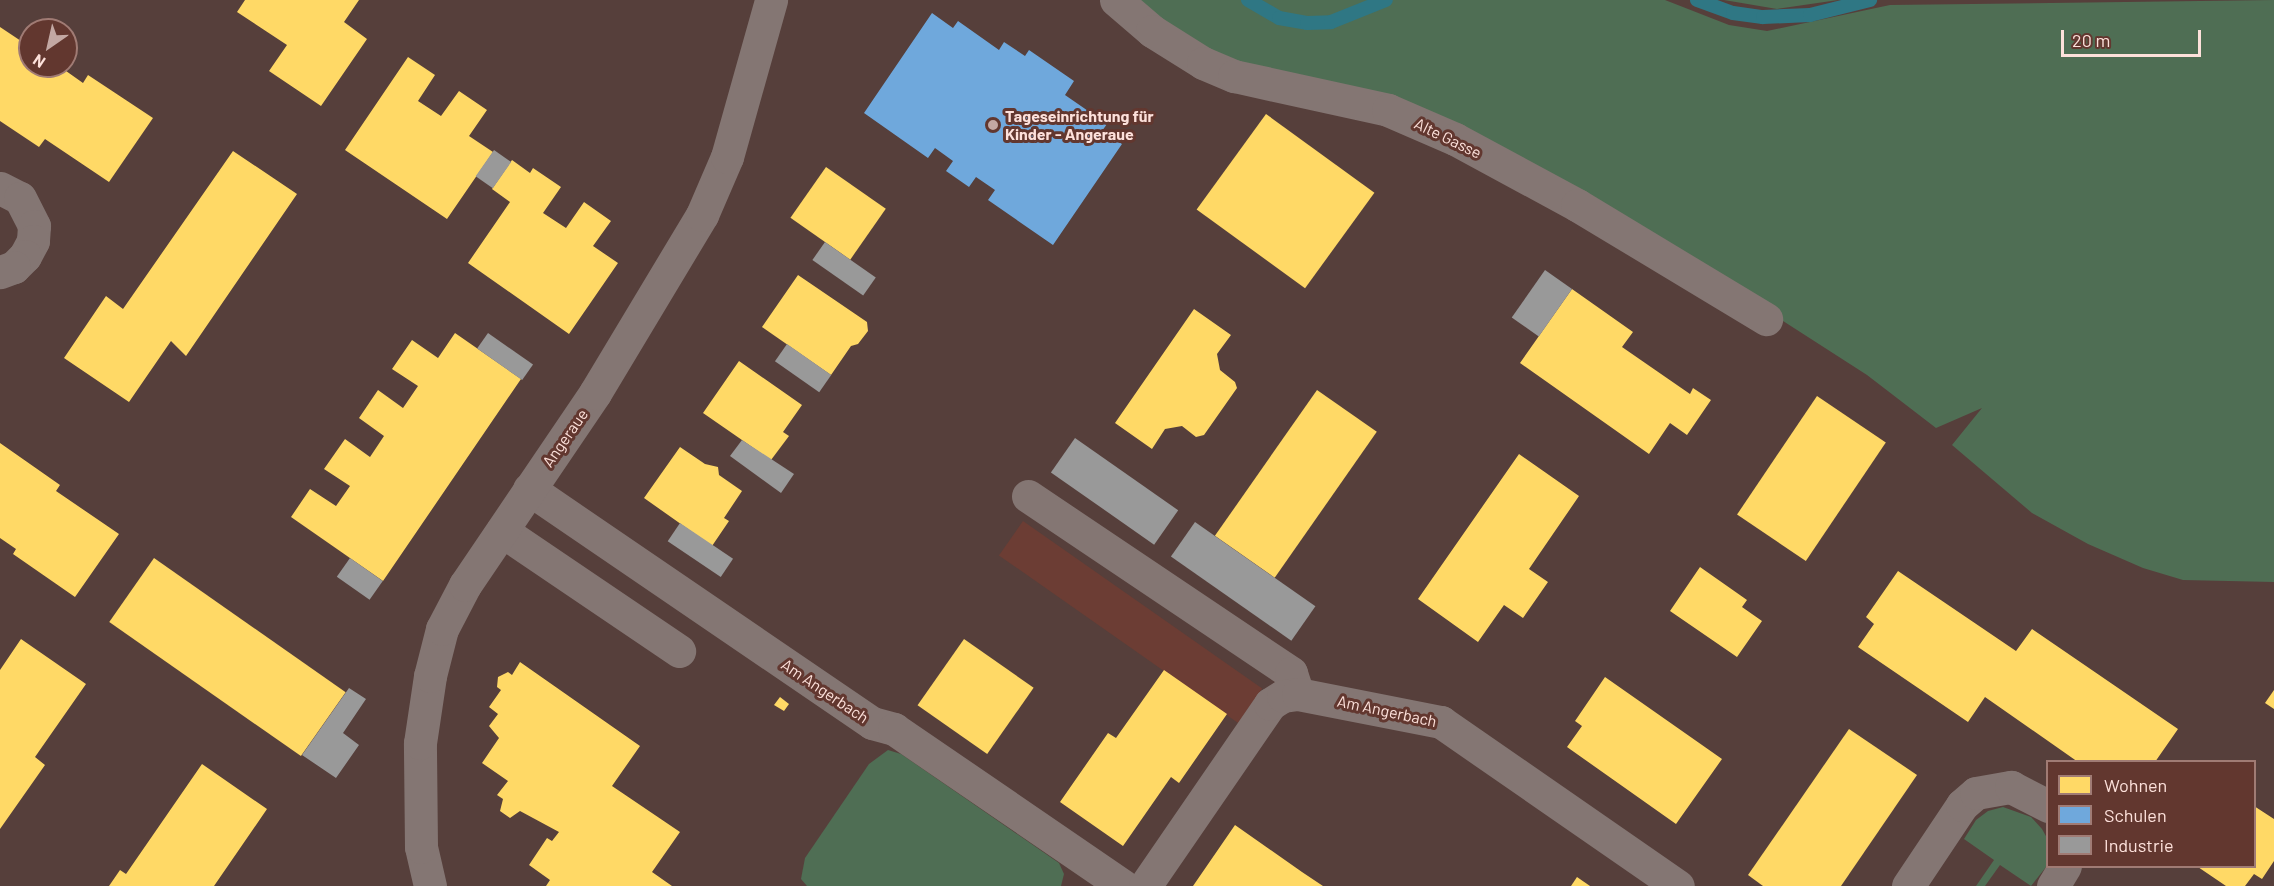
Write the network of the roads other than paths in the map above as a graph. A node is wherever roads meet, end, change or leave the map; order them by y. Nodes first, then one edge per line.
1 (771, 0) edge
2 (1116, 0) edge
3 (0, 188) edge
4 (0, 272) edge
5 (1766, 320) dead end
6 (529, 489) junction
7 (1028, 496) dead end
8 (502, 531) junction
9 (679, 651) dead end
10 (1298, 694) junction
11 (2046, 805) edge
12 (2064, 868) edge
13 (430, 886) edge
14 (1123, 886) edge
15 (1144, 886) edge
16 (1678, 886) edge
17 (1908, 886) edge
18 (2053, 886) edge

1 - 6 street, Angeraue
2 - 5 street, Alte Gasse
3 - 4 street
6 - 8 street, Angeraue
6 - 14 street, Am Angerbach
7 - 10 street
8 - 9 street
8 - 13 street, Angeraue
10 - 15 street, Am Angerbach
10 - 16 street, Am Angerbach
11 - 17 street
12 - 18 street

